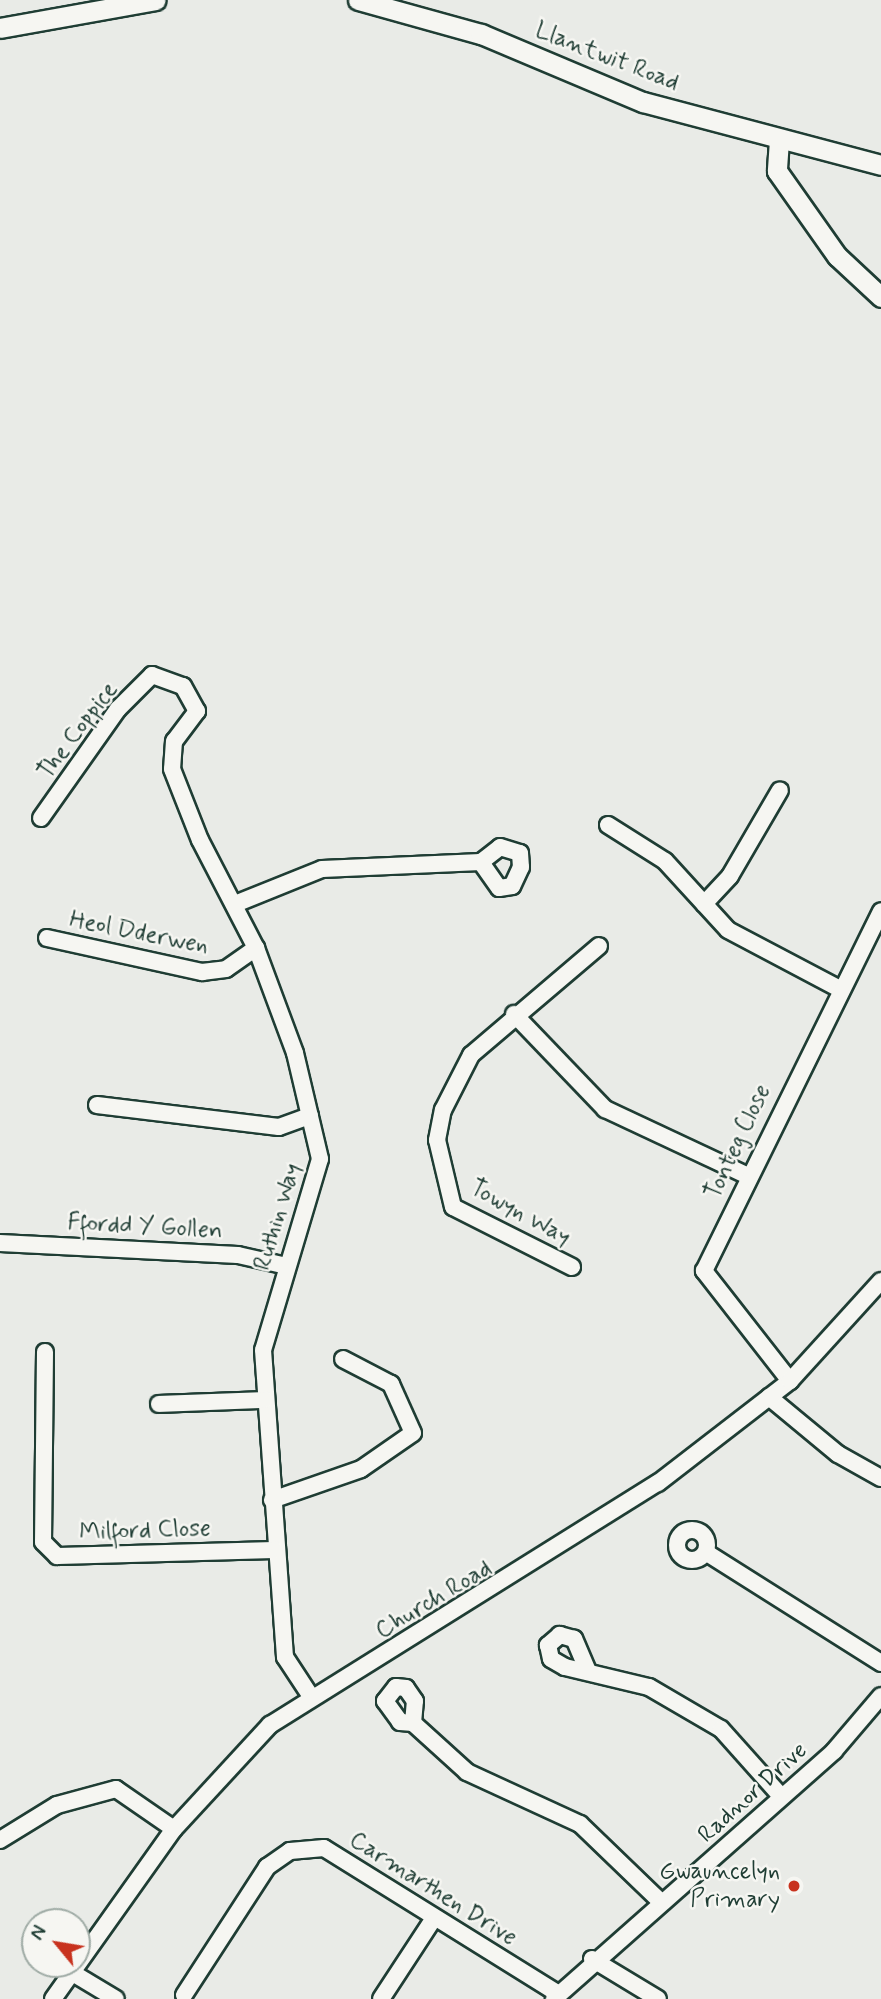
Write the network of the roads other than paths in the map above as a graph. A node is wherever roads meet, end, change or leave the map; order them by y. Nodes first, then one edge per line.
1 (155, 0) edge
2 (359, 0) edge
3 (0, 28) edge
4 (779, 140) junction
5 (881, 164) edge
6 (881, 297) edge
7 (172, 769) joint
8 (780, 790) dead end
9 (41, 818) dead end
10 (608, 825) dead end
11 (481, 862) dead end
12 (235, 904) junction
13 (704, 904) junction
14 (881, 911) edge
15 (47, 938) dead end
16 (599, 946) dead end
17 (256, 948) junction
18 (838, 988) junction
19 (514, 1014) junction
20 (97, 1105) dead end
21 (310, 1116) junction
22 (746, 1175) junction
23 (0, 1243) edge
24 (287, 1266) junction
25 (572, 1267) dead end
26 (881, 1280) edge
27 (45, 1352) dead end
28 (343, 1359) dead end
29 (790, 1381) junction
30 (769, 1397) junction
31 (265, 1400) junction
32 (159, 1404) dead end
33 (881, 1478) edge
34 (272, 1500) junction
35 (275, 1550) junction
36 (707, 1553) dead end
37 (881, 1662) edge
38 (587, 1669) dead end
39 (310, 1695) junction
40 (881, 1696) edge
41 (413, 1723) dead end
42 (781, 1796) junction
43 (174, 1829) junction
44 (0, 1840) edge
45 (661, 1902) junction
46 (434, 1918) junction
47 (91, 1944) edge
48 (593, 1959) junction
49 (67, 1978) edge
50 (81, 1978) edge
51 (184, 1995) dead end
52 (556, 1996) edge
53 (53, 1999) edge
54 (116, 1999) edge
55 (381, 1999) edge
56 (658, 1999) edge

1 - 3 main road
2 - 4 main road, Llantwit Road
4 - 5 main road, Llantwit Road
4 - 6 main road
7 - 9 street, The Coppice
7 - 12 street, Ruthin Way
8 - 13 street
10 - 13 street
11 - 12 street
12 - 17 street, Ruthin Way
13 - 18 street
14 - 18 street, Tonteg Close
15 - 17 street, Heol Dderwen
16 - 19 street, Towyn Way
17 - 21 street, Ruthin Way
18 - 22 street, Tonteg Close
19 - 22 street
19 - 25 street, Towyn Way
20 - 21 street
21 - 24 street, Ruthin Way
22 - 29 street, Tonteg Close
23 - 24 street, Ffordd Y Gollen
24 - 31 street, Ruthin Way
26 - 29 street, Church Road
27 - 35 street, Milford Close
28 - 34 street
29 - 30 street, Church Road
30 - 33 street
30 - 39 street, Church Road
31 - 32 street
31 - 34 street, Ruthin Way
34 - 35 street, Ruthin Way
35 - 39 street, Ruthin Way
36 - 37 street
38 - 42 street
39 - 43 street, Church Road
40 - 42 street, Radnor Drive
41 - 45 street
42 - 45 street, Radnor Drive
43 - 44 street
43 - 47 street, Church Road
45 - 48 street, Radnor Drive
46 - 51 street, Carmarthen Drive
46 - 52 street, Carmarthen Drive
46 - 55 street
48 - 52 street, Radnor Drive
48 - 56 street
49 - 53 street, Church Road
50 - 54 street

